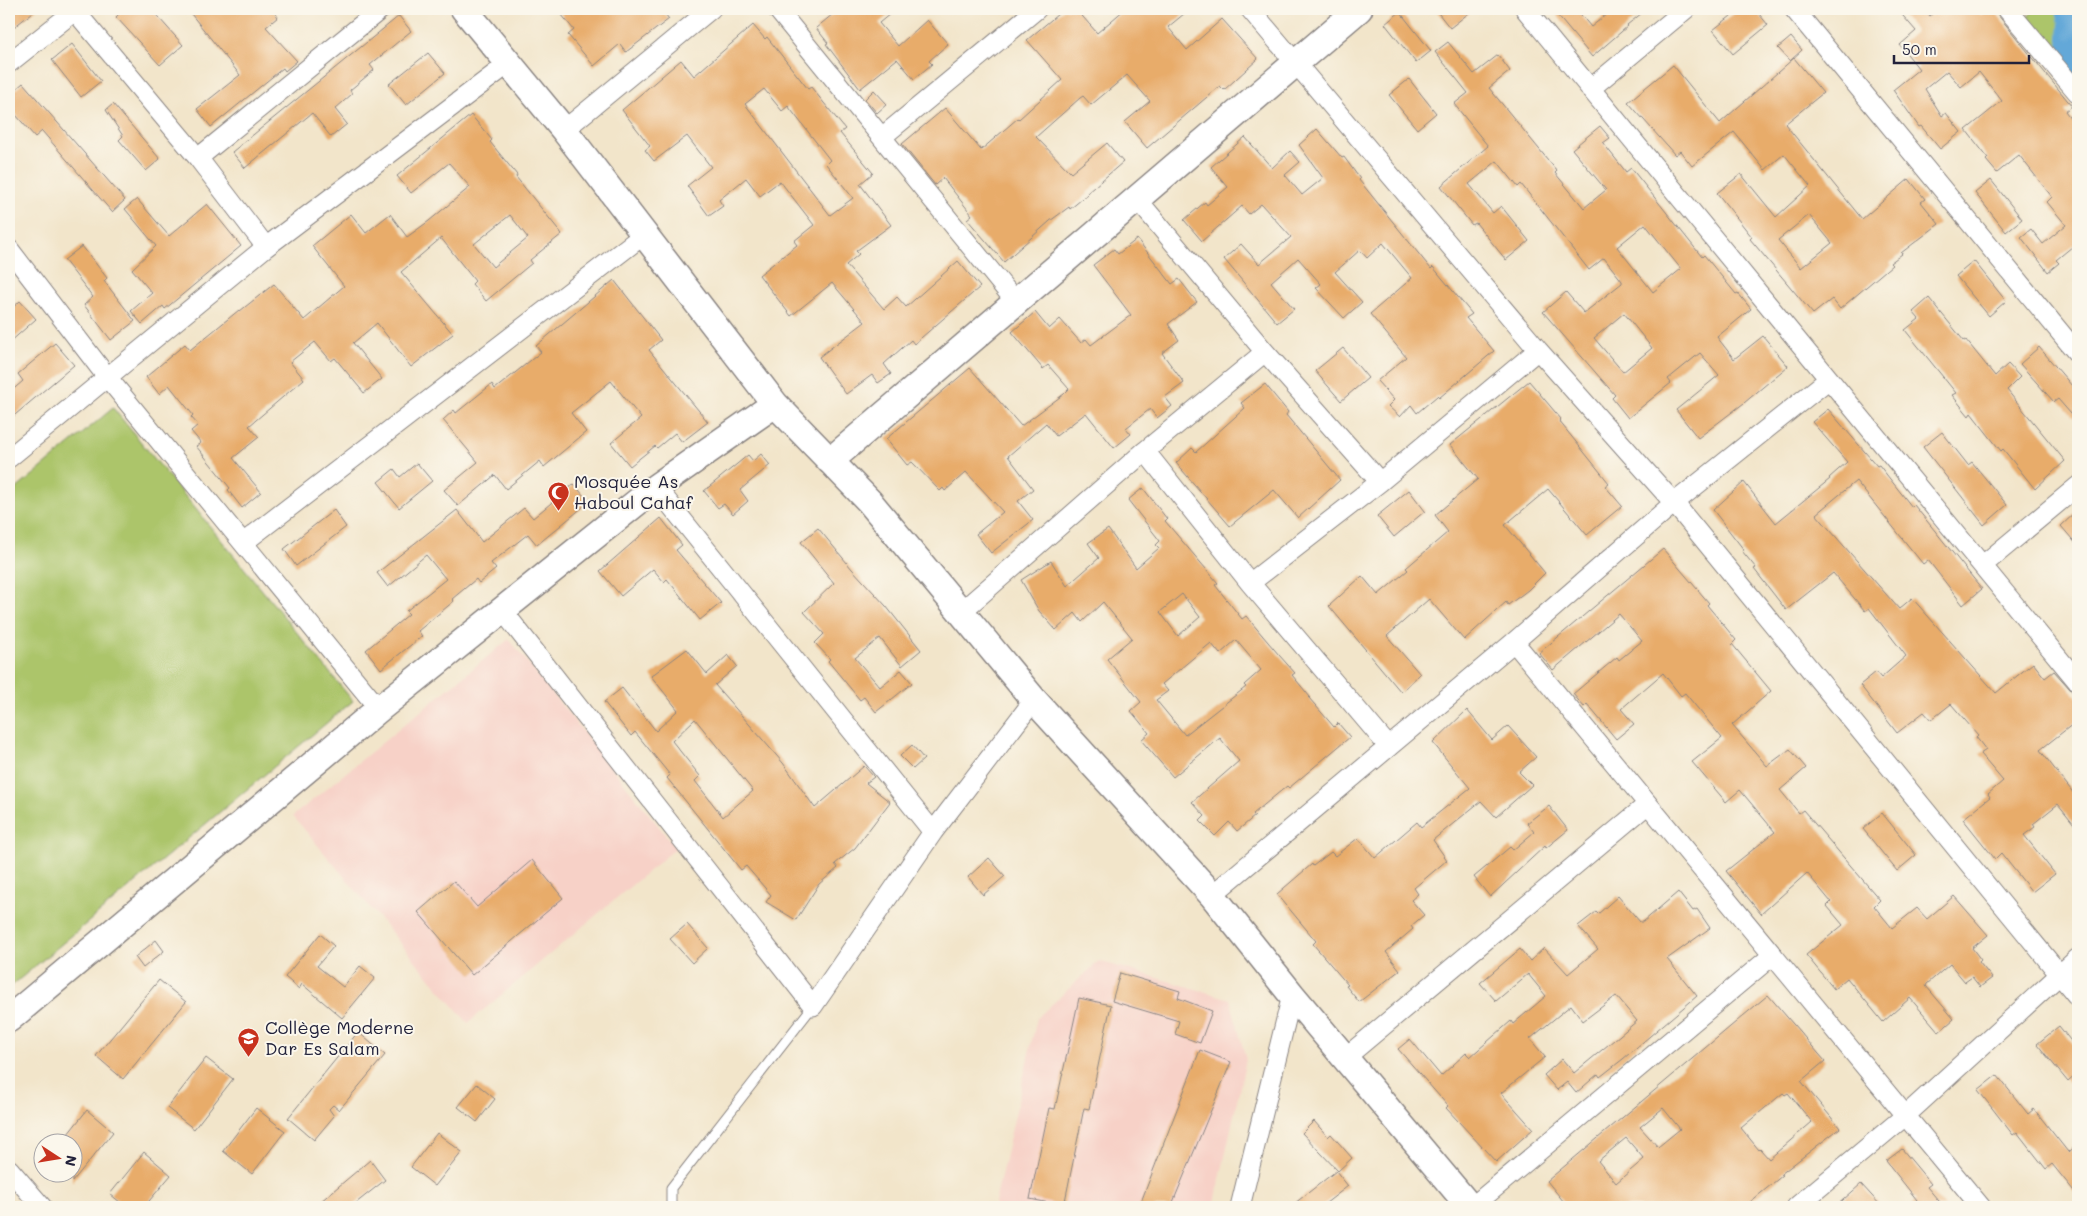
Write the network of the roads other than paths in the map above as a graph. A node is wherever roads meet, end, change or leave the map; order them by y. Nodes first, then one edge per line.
1 (381, 9) edge
2 (464, 9) edge
3 (711, 9) edge
4 (777, 9) edge
5 (1037, 9) edge
6 (1250, 9) edge
7 (1359, 9) edge
8 (1525, 9) edge
9 (1686, 9) edge
10 (1794, 9) edge
11 (2007, 9) edge
12 (76, 10) edge
13 (1296, 62) junction
14 (9, 63) edge
15 (508, 64) junction
16 (1590, 89) junction
17 (2078, 93) edge
18 (564, 130) junction
19 (882, 137) junction
20 (198, 158) junction
21 (1137, 199) junction
22 (646, 233) junction
23 (266, 248) junction
24 (9, 249) edge
25 (1016, 302) junction
26 (1538, 350) junction
27 (1266, 352) junction
28 (2078, 354) edge
29 (107, 377) junction
30 (1829, 379) junction
31 (776, 404) junction
32 (1145, 452) junction
33 (9, 458) edge
34 (830, 461) junction
35 (1380, 482) junction
36 (2078, 486) edge
37 (656, 487) junction
38 (1674, 503) junction
39 (243, 543) junction
40 (1983, 566) junction
41 (1250, 583) junction
42 (503, 611) junction
43 (961, 612) junction
44 (1514, 642) junction
45 (2078, 682) edge
46 (1034, 700) junction
47 (379, 709) junction
48 (1389, 747) junction
49 (1648, 804) junction
50 (934, 832) junction
51 (1212, 895) junction
52 (1773, 955) junction
53 (2078, 958) edge
54 (2058, 974) junction
55 (1292, 995) junction
56 (2078, 997) edge
57 (813, 1006) junction
58 (9, 1019) edge
59 (1346, 1057) junction
60 (1905, 1116) junction
61 (9, 1169) edge
62 (42, 1207) edge
63 (671, 1207) edge
64 (1240, 1207) edge
65 (1471, 1207) edge
66 (1796, 1207) edge
67 (1981, 1207) edge

1 - 20 street
2 - 15 street
3 - 18 street
4 - 19 street
5 - 19 street
6 - 13 street
7 - 13 street
8 - 16 street
9 - 16 street
10 - 28 street
11 - 17 street
12 - 14 street
12 - 20 street
13 - 21 street
13 - 26 street
15 - 18 street
15 - 23 street
16 - 30 street
18 - 22 street
19 - 25 street
20 - 23 street
21 - 25 street
21 - 27 street
22 - 31 street
22 - 39 street
23 - 29 street
24 - 29 street
25 - 34 street
26 - 35 street
26 - 38 street
27 - 32 street
27 - 35 street
29 - 33 street
29 - 39 street
30 - 38 street
30 - 40 street
31 - 34 street
31 - 37 street
32 - 41 street
32 - 43 street
34 - 43 street
35 - 41 street
36 - 40 street
37 - 42 street
37 - 50 street
38 - 44 street
38 - 54 street
39 - 47 street
40 - 45 street
41 - 48 street
42 - 47 street
42 - 57 street
43 - 46 street
44 - 48 street
44 - 49 street
46 - 50 street
46 - 51 street
47 - 58 street
48 - 51 street
49 - 52 street
49 - 59 street
50 - 57 street
51 - 55 street
52 - 60 street
52 - 65 street
53 - 54 street
54 - 56 street
54 - 60 street
55 - 59 street
55 - 64 street
57 - 63 lane
59 - 65 street
60 - 66 street
60 - 67 street
61 - 62 street

